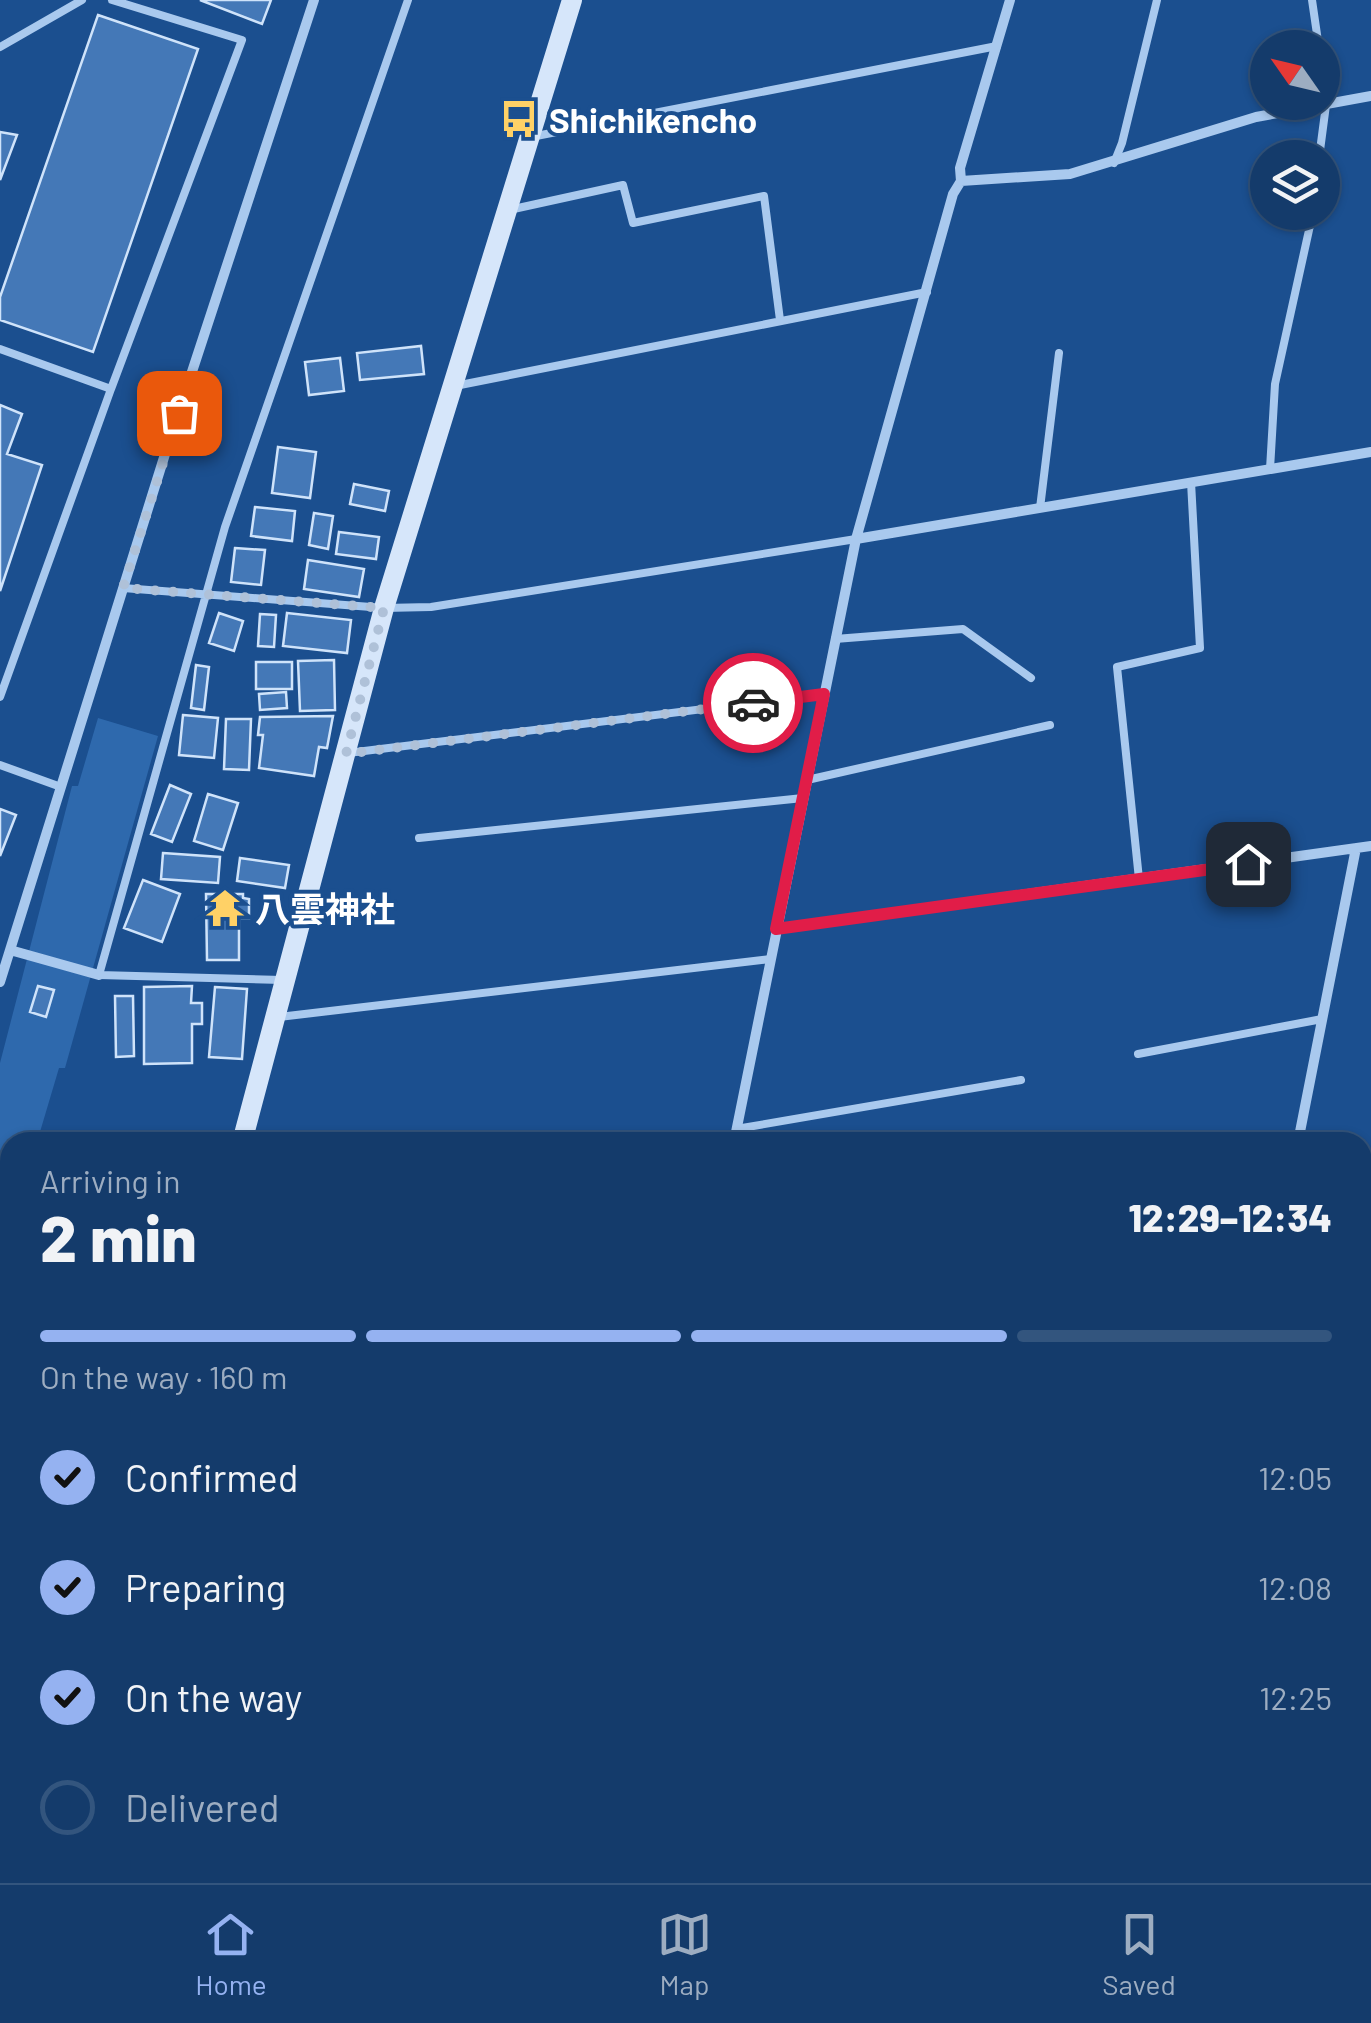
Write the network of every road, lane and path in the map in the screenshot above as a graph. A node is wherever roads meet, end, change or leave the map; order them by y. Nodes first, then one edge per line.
1 (82, 0) edge
2 (112, 0) edge
3 (314, 0) edge
4 (408, 0) edge
5 (572, 0) edge
6 (1010, 0) edge
7 (1157, 0) edge
8 (1312, 0) edge
9 (1316, 30) edge
10 (997, 46) junction
11 (0, 47) edge
12 (1371, 96) edge
13 (1340, 102) edge
14 (1250, 120) edge
15 (529, 138) junction
16 (1114, 163) junction
17 (961, 182) junction
18 (506, 210) junction
19 (1309, 230) edge
20 (926, 292) junction
21 (780, 320) junction
22 (0, 349) edge
23 (1059, 353) dead end
24 (451, 387) junction
25 (111, 389) junction
26 (1371, 452) edge
27 (1270, 469) junction
28 (1192, 482) junction
29 (1040, 508) junction
30 (856, 539) junction
31 (123, 588) junction
32 (205, 596) junction
33 (384, 608) junction
34 (835, 640) junction
35 (1031, 678) dead end
36 (824, 694) junction
37 (0, 697) edge
38 (1050, 725) dead end
39 (346, 754) junction
40 (0, 765) edge
41 (807, 780) junction
42 (61, 787) junction
43 (803, 798) junction
44 (419, 838) dead end
45 (1371, 846) edge
46 (1356, 848) junction
47 (1139, 879) junction
48 (776, 929) junction
49 (10, 950) junction
50 (771, 958) junction
51 (99, 975) junction
52 (284, 980) junction
53 (0, 982) edge
54 (274, 1017) junction
55 (1322, 1019) junction
56 (1138, 1054) dead end
57 (1020, 1080) dead end
58 (736, 1129) junction
59 (245, 1132) edge
60 (736, 1132) edge
61 (1300, 1132) edge

1 - 11 lane
2 - 25 lane
3 - 31 street
4 - 32 lane
5 - 15 street
6 - 10 street
7 - 16 lane
8 - 9 lane
10 - 15 lane
10 - 17 street
12 - 13 street
14 - 16 street
15 - 18 street
16 - 17 street
17 - 20 street
18 - 21 lane
18 - 24 street
19 - 27 lane
20 - 21 lane
20 - 30 street
21 - 24 lane
22 - 25 lane
23 - 29 lane
24 - 33 street
25 - 37 lane
26 - 27 street
27 - 28 street
28 - 29 street
28 - 47 lane
29 - 30 street
30 - 33 lane
30 - 34 street
31 - 32 lane
31 - 42 street
32 - 33 lane
32 - 51 lane
33 - 39 street
34 - 35 lane
34 - 36 street
36 - 39 lane
36 - 41 street
38 - 41 lane
39 - 52 street
40 - 42 lane
41 - 43 street
42 - 49 street
43 - 44 lane
43 - 48 street
45 - 46 street
46 - 47 street
46 - 55 street
47 - 48 street
48 - 50 street
49 - 51 street
49 - 53 street
50 - 54 lane
50 - 58 street
51 - 52 lane
52 - 54 street
54 - 59 street
55 - 56 lane
55 - 61 street
57 - 58 lane
58 - 60 street

